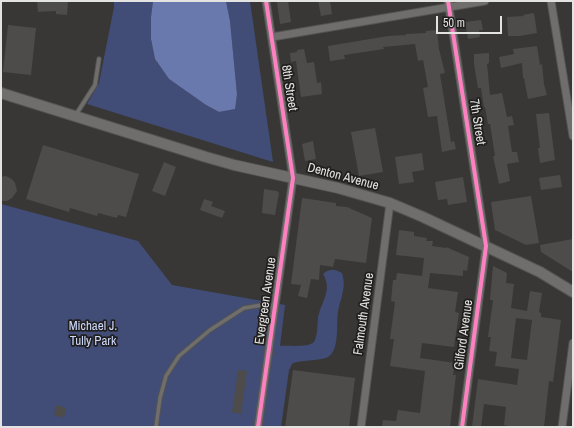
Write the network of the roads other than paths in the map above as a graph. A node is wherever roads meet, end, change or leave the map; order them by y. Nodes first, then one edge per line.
1 (266, 1) edge
2 (486, 1) edge
3 (551, 1) edge
4 (449, 4) edge
5 (272, 37) junction
6 (99, 59) dead end
7 (1, 94) edge
8 (75, 116) junction
9 (573, 136) edge
10 (293, 178) junction
11 (390, 204) junction
12 (486, 246) junction
13 (573, 292) edge
14 (275, 306) junction
15 (573, 343) edge
16 (156, 427) edge
17 (258, 427) edge
18 (361, 427) edge
19 (462, 427) edge
20 (562, 427) edge

1 - 5 street, 8th Street
2 - 4 street
3 - 9 street
4 - 5 street
4 - 12 street, 7th Street
5 - 10 street, 8th Street
6 - 8 lane
7 - 8 main road, Denton Avenue
8 - 10 main road, Denton Avenue
10 - 11 main road, Denton Avenue
10 - 14 street, Evergreen Avenue
11 - 12 main road, Denton Avenue
11 - 18 street, Falmouth Avenue
12 - 13 main road, Denton Avenue
12 - 19 street, Gilford Avenue
14 - 16 lane
14 - 17 street, Evergreen Avenue
15 - 20 street

